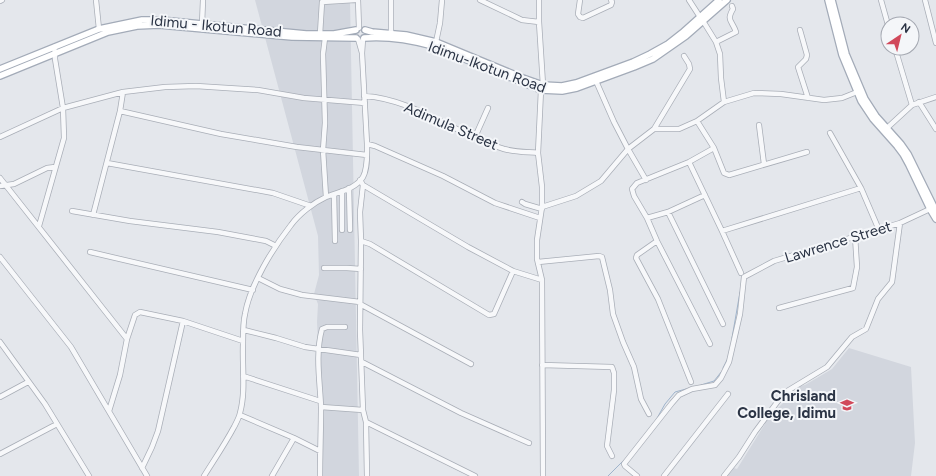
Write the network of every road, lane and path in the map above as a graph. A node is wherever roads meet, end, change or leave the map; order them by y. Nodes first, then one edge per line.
1 (96, 0) edge
2 (203, 0) edge
3 (355, 0) edge
4 (358, 0) edge
5 (391, 0) edge
6 (442, 0) edge
7 (480, 0) edge
8 (539, 0) edge
9 (580, 0) edge
10 (611, 0) edge
11 (690, 0) edge
12 (719, 0) edge
13 (727, 0) edge
14 (828, 0) edge
15 (832, 0) edge
16 (881, 0) edge
17 (925, 0) edge
18 (732, 6) dead end
19 (885, 16) edge
20 (702, 19) junction
21 (539, 22) junction
22 (202, 24) junction
23 (99, 29) junction
24 (360, 30) junction
25 (800, 30) dead end
26 (391, 33) junction
27 (323, 36) junction
28 (360, 39) junction
29 (436, 42) junction
30 (716, 42) junction
31 (936, 43) edge
32 (55, 50) junction
33 (684, 56) dead end
34 (897, 56) edge
35 (0, 69) edge
36 (0, 76) edge
37 (596, 81) junction
38 (542, 87) junction
39 (123, 92) junction
40 (857, 92) junction
41 (364, 96) junction
42 (936, 97) edge
43 (808, 98) junction
44 (324, 99) junction
45 (724, 102) junction
46 (919, 102) junction
47 (365, 103) junction
48 (912, 105) junction
49 (63, 108) junction
50 (488, 108) dead end
51 (120, 111) junction
52 (697, 121) junction
53 (759, 125) dead end
54 (887, 128) junction
55 (654, 129) junction
56 (936, 129) edge
57 (830, 133) dead end
58 (0, 137) edge
59 (475, 137) junction
60 (367, 144) junction
61 (714, 148) junction
62 (628, 149) junction
63 (323, 150) junction
64 (807, 152) dead end
65 (538, 153) junction
66 (367, 155) junction
67 (689, 162) junction
68 (107, 163) junction
69 (764, 164) junction
70 (55, 167) junction
71 (0, 178) edge
72 (646, 180) junction
73 (361, 182) junction
74 (2, 185) edge
75 (349, 188) junction
76 (861, 188) junction
77 (342, 191) junction
78 (334, 195) junction
79 (705, 195) junction
80 (326, 197) junction
81 (522, 202) dead end
82 (311, 206) junction
83 (542, 208) junction
84 (930, 209) junction
85 (72, 211) dead end
86 (936, 211) edge
87 (668, 212) junction
88 (93, 215) junction
89 (540, 218) junction
90 (647, 218) junction
91 (936, 219) edge
92 (900, 223) junction
93 (39, 226) junction
94 (342, 230) dead end
95 (350, 230) dead end
96 (879, 230) junction
97 (722, 231) junction
98 (855, 236) junction
99 (335, 241) dead end
100 (361, 241) junction
101 (657, 241) junction
102 (276, 246) junction
103 (90, 252) dead end
104 (0, 257) edge
105 (538, 262) junction
106 (324, 268) dead end
107 (361, 269) junction
108 (513, 271) junction
109 (741, 273) dead end
110 (258, 278) junction
111 (542, 280) junction
112 (253, 290) junction
113 (360, 303) junction
114 (779, 308) dead end
115 (183, 321) junction
116 (723, 324) dead end
117 (345, 327) dead end
118 (244, 330) junction
119 (127, 339) junction
120 (243, 341) junction
121 (0, 342) edge
122 (710, 344) dead end
123 (319, 350) junction
124 (361, 355) junction
125 (362, 362) junction
126 (471, 364) dead end
127 (542, 365) junction
128 (243, 376) junction
129 (28, 382) junction
130 (691, 382) dead end
131 (728, 394) dead end
132 (0, 397) edge
133 (320, 401) junction
134 (321, 407) junction
135 (363, 410) junction
136 (109, 411) junction
137 (649, 414) dead end
138 (240, 415) junction
139 (366, 422) junction
140 (57, 424) junction
141 (294, 438) junction
142 (529, 443) dead end
143 (320, 451) junction
144 (0, 454) edge
145 (612, 456) dead end
146 (142, 468) junction
147 (89, 476) edge
148 (147, 476) edge
149 (204, 476) edge
150 (272, 476) edge
151 (320, 476) edge
152 (367, 476) edge
153 (475, 476) edge
154 (543, 476) edge
155 (637, 476) edge
156 (664, 476) edge
157 (724, 476) edge

1 - 23 street
2 - 22 street
3 - 27 street
4 - 24 street
5 - 26 street
6 - 29 street
7 - 21 street
8 - 21 street
9 - 10 street
11 - 20 street
12 - 20 main road, Idimu-Ikotun Road
13 - 20 main road, Idimu-Ikotun Road
14 - 40 main road
15 - 54 main road
16 - 19 street
17 - 31 street
18 - 30 street
20 - 30 street
20 - 37 main road, Idimu-Ikotun Road
20 - 38 main road, Idimu-Ikotun Road
21 - 38 street
22 - 23 main road, Idimu - Ikotun Road
22 - 27 main road, Idimu - Ikotun Road
23 - 32 main road, Idimu - Ikotun Road
24 - 26 main road, Idimu-Ikotun Road
24 - 27 main road, Idimu-Ikotun Road
24 - 28 main road
24 - 28 main road
25 - 43 street
26 - 29 main road, Idimu-Ikotun Road
27 - 28 main road, Idimu-Ikotun Road
27 - 32 main road, Idimu-Ikotun Road
27 - 44 street
28 - 38 main road, Idimu-Ikotun Road
28 - 41 street
29 - 38 main road, Idimu-Ikotun Road
30 - 45 street
32 - 35 main road, Idimu - Ikotun Road
32 - 36 main road, Idimu-Ikotun Road
32 - 49 street
33 - 55 street
34 - 48 street
37 - 38 main road, Idimu-Ikotun Road
37 - 62 street
38 - 65 street
39 - 44 street
39 - 49 street
39 - 51 street
40 - 43 street
40 - 84 main road
41 - 47 street
41 - 59 street, Adimula Street
42 - 46 street
43 - 45 street
44 - 47 street
44 - 63 street
45 - 52 street
46 - 48 street
46 - 56 street
47 - 60 street
48 - 54 street
49 - 58 street
49 - 70 street
50 - 59 street
51 - 63 street
51 - 68 street
52 - 55 street
52 - 61 street
53 - 69 street
54 - 86 main road
55 - 62 street
57 - 76 street
59 - 65 street, Adimula Street
60 - 66 street
60 - 89 street
61 - 67 street
61 - 69 street
62 - 72 street
62 - 83 street
63 - 66 street
63 - 80 street
64 - 69 street
65 - 83 street
66 - 73 street
67 - 72 street
67 - 79 street
68 - 82 street
68 - 88 street
70 - 74 street
70 - 93 street
71 - 74 street
72 - 90 street
73 - 75 street
73 - 100 street
73 - 108 street
74 - 93 street
75 - 77 street
75 - 95 street
76 - 96 street
76 - 97 street
77 - 78 street
77 - 94 street
78 - 80 street
78 - 99 street
79 - 87 street
79 - 97 street
80 - 82 street
81 - 83 street
82 - 102 street
83 - 89 street
84 - 91 main road
84 - 92 street, Lawrence Street
85 - 88 street
87 - 90 street
87 - 116 street
88 - 102 street
89 - 105 street
90 - 101 street
92 - 96 street, Lawrence Street
92 - 157 street
93 - 119 street
96 - 98 street, Lawrence Street
97 - 109 street
98 - 114 street
98 - 155 street, Lawrence Street
100 - 107 street
100 - 108 street
101 - 122 street
101 - 130 street
102 - 110 street
103 - 112 street
104 - 136 street
105 - 111 street
105 - 137 street
106 - 107 street
107 - 113 street
108 - 111 street
110 - 112 street
110 - 113 street
111 - 127 street
112 - 118 street
113 - 124 street
113 - 126 street
115 - 119 street
115 - 120 street
115 - 146 street
117 - 123 street
118 - 120 street
118 - 123 street
119 - 136 street
120 - 128 street
121 - 129 street
123 - 124 street
123 - 133 street
124 - 125 street
125 - 135 street
125 - 142 street
127 - 145 street
127 - 154 street
128 - 133 street
128 - 138 street
129 - 132 street
129 - 140 street
131 - 156 street
133 - 134 street
134 - 135 street
134 - 143 street
135 - 139 street
136 - 146 street
138 - 141 street
138 - 149 street
139 - 152 street
139 - 153 street
140 - 144 street
140 - 147 street
141 - 143 street
141 - 150 street
143 - 151 street
146 - 148 street

